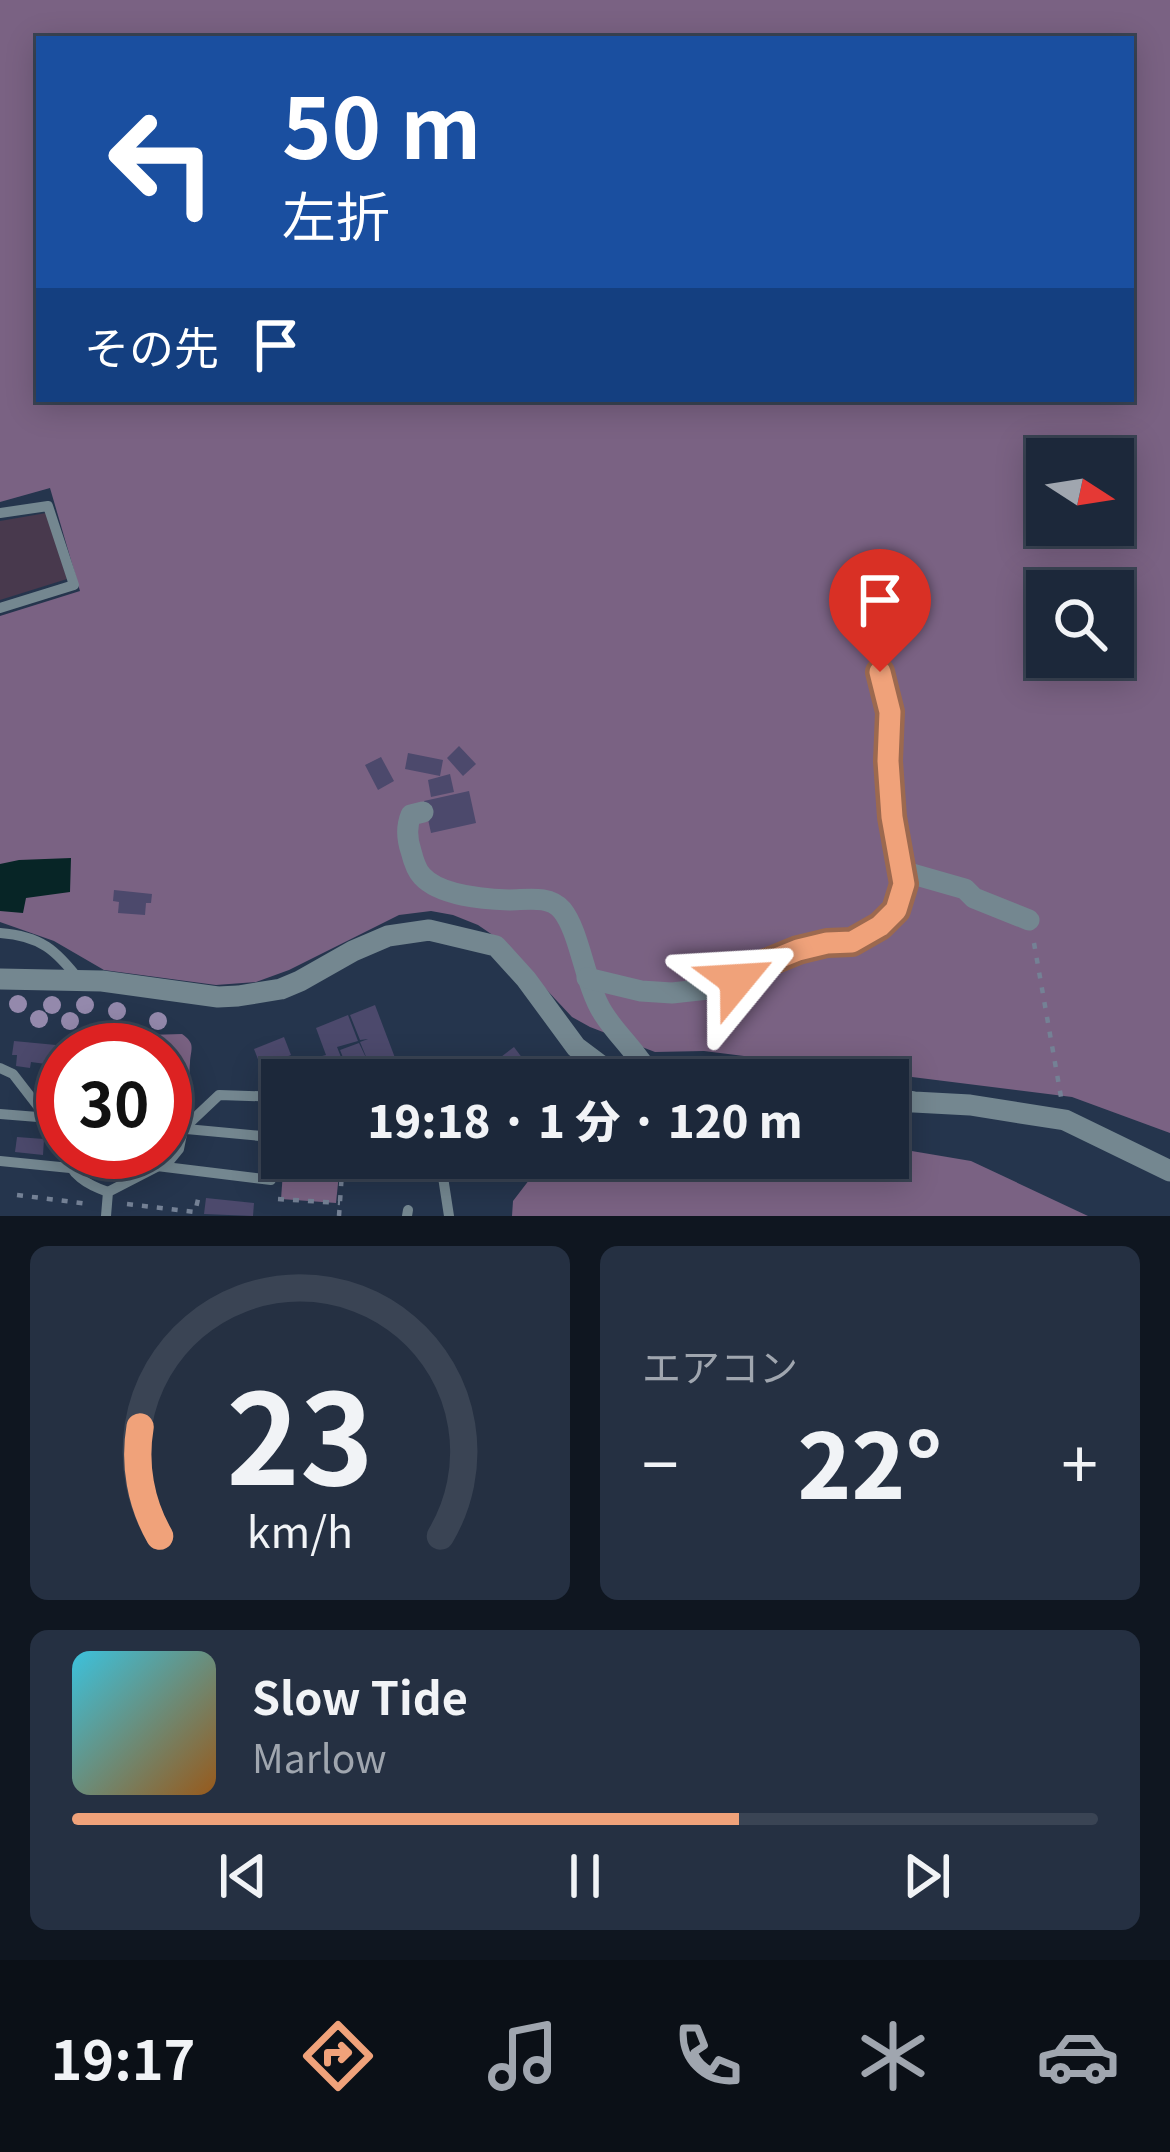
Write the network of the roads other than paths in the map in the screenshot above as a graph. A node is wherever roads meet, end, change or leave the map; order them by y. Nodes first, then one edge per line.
1 (0, 513) edge
2 (0, 608) edge
3 (880, 672) dead end
4 (423, 812) dead end
5 (902, 872) junction
6 (1031, 927) road end
7 (0, 933) edge
8 (587, 977) junction
9 (0, 979) edge
10 (80, 981) junction
11 (592, 1059) edge
12 (640, 1059) edge
13 (0, 1067) edge
14 (261, 1096) edge
15 (909, 1100) edge
16 (36, 1103) edge
17 (0, 1114) edge
18 (36, 1117) edge
19 (192, 1120) edge
20 (192, 1130) edge
21 (261, 1136) edge
22 (0, 1161) edge
23 (36, 1165) edge
24 (192, 1170) edge
25 (1170, 1171) edge
26 (82, 1179) edge
27 (140, 1179) edge
28 (261, 1179) edge
29 (443, 1179) edge
30 (107, 1204) edge
31 (449, 1216) edge

1 - 2 lane
3 - 5 street
4 - 8 street
5 - 6 street
5 - 8 street
7 - 10 lane
8 - 12 street
9 - 10 street
10 - 11 street
13 - 16 lane
14 - 19 lane
15 - 25 street
17 - 18 lane
20 - 21 lane
22 - 23 lane
24 - 28 lane
26 - 30 lane
27 - 30 lane
29 - 31 lane

